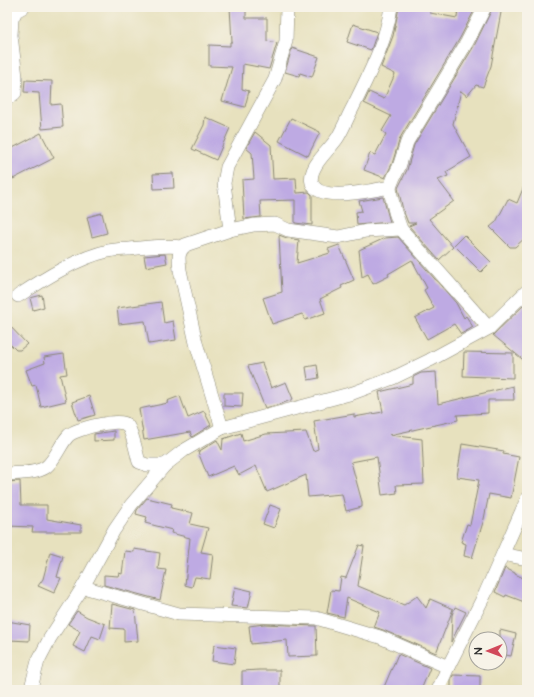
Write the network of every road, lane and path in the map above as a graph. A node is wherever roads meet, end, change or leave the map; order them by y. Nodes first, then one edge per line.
1 (23, 7) edge
2 (287, 7) edge
3 (391, 7) edge
4 (485, 7) edge
5 (7, 99) edge
6 (390, 187) junction
7 (401, 229) junction
8 (230, 230) junction
9 (184, 247) junction
10 (527, 291) edge
11 (18, 296) dead end
12 (489, 328) junction
13 (222, 428) junction
14 (165, 465) junction
15 (7, 474) edge
16 (527, 499) edge
17 (523, 517) edge
18 (503, 554) junction
19 (527, 559) edge
20 (83, 587) junction
21 (448, 667) junction
22 (32, 690) edge
23 (438, 690) edge

1 - 5 street
2 - 8 street
3 - 6 street
4 - 6 street
6 - 7 street
7 - 8 street
7 - 12 street
8 - 9 street
9 - 11 street
9 - 13 street
10 - 12 street
12 - 13 street
13 - 14 street
14 - 15 street
14 - 20 street
16 - 17 street
17 - 18 street
18 - 19 street
18 - 21 street
20 - 21 street
20 - 22 street
21 - 23 street

